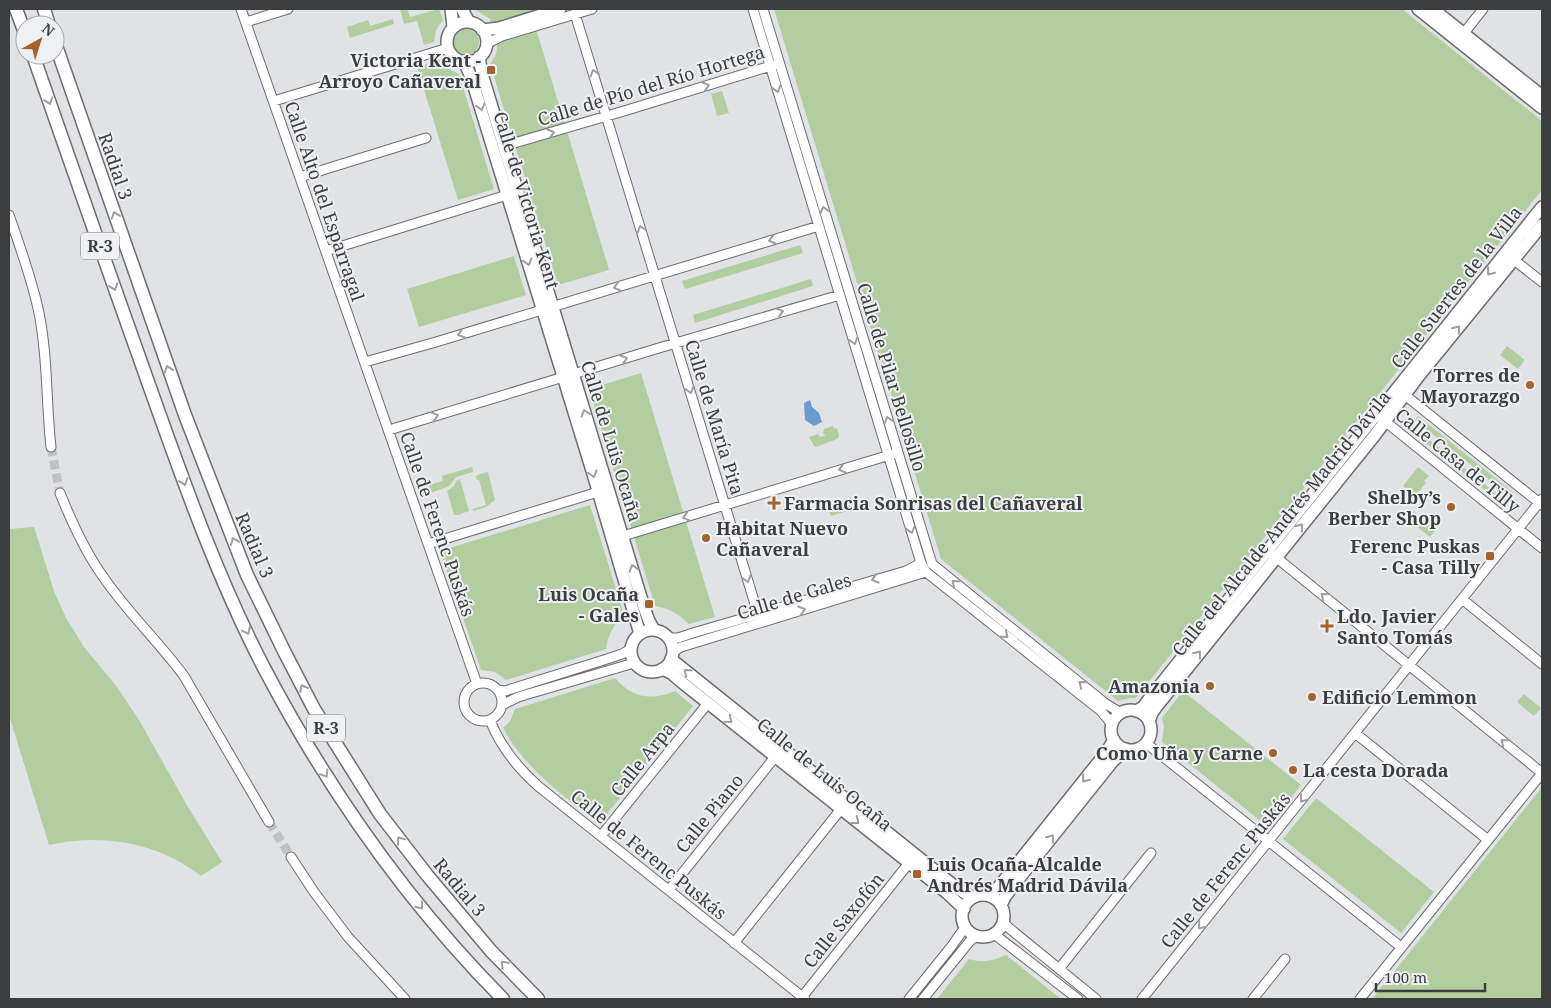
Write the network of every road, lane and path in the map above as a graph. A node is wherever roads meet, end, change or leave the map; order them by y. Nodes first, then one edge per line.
1 (241, 9) edge
2 (288, 9) edge
3 (451, 9) edge
4 (462, 9) edge
5 (560, 9) edge
6 (592, 9) edge
7 (753, 9) edge
8 (763, 9) edge
9 (1418, 9) edge
10 (1433, 9) edge
11 (1483, 9) edge
12 (575, 14) junction
13 (246, 22) junction
14 (469, 22) junction
15 (453, 27) junction
16 (482, 30) junction
17 (1464, 33) junction
18 (486, 44) junction
19 (448, 48) junction
20 (480, 57) junction
21 (464, 61) junction
22 (37, 65) edge
23 (63, 65) edge
24 (775, 65) junction
25 (1542, 96) edge
26 (274, 101) junction
27 (1542, 108) edge
28 (606, 116) junction
29 (426, 138) dead end
30 (504, 146) junction
31 (300, 177) junction
32 (507, 195) junction
33 (1542, 207) edge
34 (9, 215) edge
35 (1542, 225) edge
36 (819, 226) junction
37 (326, 251) junction
38 (1509, 256) junction
39 (656, 275) junction
40 (1542, 282) edge
41 (840, 295) junction
42 (548, 308) junction
43 (676, 343) junction
44 (560, 348) joint
45 (365, 362) junction
46 (568, 376) junction
47 (1402, 392) junction
48 (379, 403) joint
49 (1381, 418) junction
50 (389, 430) junction
51 (51, 447) tunnel mouth
52 (898, 452) junction
53 (888, 455) junction
54 (598, 492) junction
55 (60, 493) tunnel mouth
56 (1541, 502) edge
57 (725, 505) junction
58 (1518, 529) junction
59 (623, 536) junction
60 (428, 544) junction
61 (1542, 548) edge
62 (1272, 554) junction
63 (921, 563) junction
64 (926, 572) junction
65 (1462, 600) junction
66 (758, 614) junction
67 (654, 630) junction
68 (640, 634) junction
69 (668, 638) junction
70 (631, 648) junction
71 (672, 656) junction
72 (634, 663) junction
73 (1542, 664) edge
74 (1409, 665) junction
75 (662, 669) junction
76 (477, 684) junction
77 (498, 690) junction
78 (708, 703) junction
79 (502, 705) junction
80 (1136, 711) junction
81 (1121, 713) junction
82 (490, 720) junction
83 (1149, 722) junction
84 (1112, 724) junction
85 (1355, 733) junction
86 (1114, 740) junction
87 (1146, 743) junction
88 (1126, 749) junction
89 (775, 757) junction
90 (1542, 773) edge
91 (841, 809) junction
92 (269, 822) tunnel mouth
93 (601, 836) junction
94 (1488, 840) junction
95 (1269, 841) junction
96 (1151, 853) dead end
97 (291, 857) tunnel mouth
98 (909, 863) junction
99 (668, 890) junction
100 (989, 896) junction
101 (972, 898) junction
102 (1001, 905) junction
103 (964, 909) junction
104 (1003, 922) junction
105 (966, 926) junction
106 (994, 934) junction
107 (977, 935) junction
108 (734, 943) junction
109 (1402, 947) junction
110 (1285, 959) dead end
111 (1059, 970) junction
112 (803, 998) edge
113 (405, 999) edge
114 (504, 999) edge
115 (538, 999) edge
116 (909, 999) edge
117 (923, 999) edge
118 (1078, 999) edge
119 (1096, 999) edge
120 (1142, 999) edge
121 (1253, 999) edge
122 (1360, 999) edge

1 - 13 street, Calle Alto del Esparragal
2 - 13 street
3 - 15 main road
4 - 14 main road
5 - 16 main road
6 - 12 street
7 - 24 street
8 - 24 street
9 - 27 main road
10 - 17 main road
11 - 17 street
12 - 18 street
28 -> 12 street, Calle de María Pita
13 - 26 street, Calle Alto del Esparragal
14 - 15 main road
14 - 16 main road
15 - 19 main road
16 - 18 main road
17 - 25 main road
18 - 20 main road
19 - 21 main road
19 - 26 street
20 - 21 main road
20 - 30 main road, Calle de Victoria Kent
21 -> 32 main road, Calle de Victoria Kent
22 -> 114 highway, R-3
115 -> 23 highway, Radial 3 / R-3
28 -> 24 street, Calle de Pío del Río Hortega
24 -> 36 street, Calle de Pilar Bellosillo
52 -> 24 street, Calle de Pilar Bellosillo
26 - 31 street, Calle Alto del Esparragal
30 -> 28 street, Calle de Pío del Río Hortega
39 -> 28 street, Calle de María Pita
29 - 31 street
30 - 42 main road, Calle de Victoria Kent
31 - 37 street, Calle Alto del Esparragal
32 - 37 street
32 -> 42 main road, Calle de Victoria Kent
33 - 38 main road, Calle Suertes de la Villa
34 - 51 street
35 - 38 main road, Calle Suertes de la Villa
36 -> 39 street
36 - 41 street, Calle de Pilar Bellosillo
37 - 45 street, Calle Alto del Esparragal
38 - 40 street
38 - 47 main road, Calle Suertes de la Villa
39 -> 42 street
39 - 43 street, Calle de María Pita
43 -> 41 street
41 -> 53 street, Calle de Pilar Bellosillo
42 - 44 main road, Calle de Victoria Kent
42 -> 45 street
46 -> 43 street
43 -> 57 street, Calle de María Pita
44 - 46 main road, Calle de Luis Ocaña
45 - 48 street, Calle Alto del Esparragal
50 -> 46 street
46 -> 54 main road, Calle de Luis Ocaña
59 -> 46 main road, Calle de Luis Ocaña
47 - 49 main road, Calle del Alcalde Andrés Madrid Dávila
47 - 56 street, Calle Casa de Tilly
48 - 50 street, Calle de Ferenc Puskás
49 - 58 street, Calle Casa de Tilly
49 - 62 main road, Calle del Alcalde Andrés Madrid Dávila
50 - 60 street, Calle de Ferenc Puskás
52 - 53 street
81 -> 52 street, Calle de Pilar Bellosillo
53 -> 57 street
53 -> 63 street, Calle de Pilar Bellosillo
54 - 60 street
54 - 68 main road, Calle de Luis Ocaña
55 - 92 street
56 - 58 street, Calle de Ferenc Puskás
57 -> 59 street
57 -> 66 street, Calle de María Pita
58 - 61 street, Calle Casa de Tilly
58 - 65 street, Calle de Ferenc Puskás
67 -> 59 main road, Calle de Luis Ocaña
60 - 76 street, Calle de Ferenc Puskás
74 -> 62 street
62 - 80 main road, Calle del Alcalde Andrés Madrid Dávila
83 -> 62 main road, Calle del Alcalde Andrés Madrid Dávila
63 - 64 street, Calle de Pilar Bellosillo
63 -> 66 street, Calle de Gales
71 -> 64 street, Calle de Gales
64 -> 84 street, Calle de Pilar Bellosillo
65 - 73 street
65 - 74 street, Calle de Ferenc Puskás
66 - 69 street, Calle de Gales
67 - 68 main road
67 - 69 main road
68 - 70 main road
69 - 71 main road
70 - 72 main road
70 - 77 street
71 - 75 main road
101 -> 71 main road, Calle de Luis Ocaña
72 - 75 main road
72 - 79 street
74 - 85 street, Calle de Ferenc Puskás
90 -> 74 street
75 - 78 main road, Calle de Luis Ocaña
76 - 77 street
76 - 82 street
77 - 79 street
78 -> 89 main road, Calle de Luis Ocaña
78 - 93 street, Calle Arpa
79 - 82 street
80 - 81 main road
80 - 83 main road
81 - 84 main road
82 - 93 street, Calle de Ferenc Puskás
83 - 87 main road
84 - 86 main road
85 - 94 street
85 -> 95 street, Calle de Ferenc Puskás
86 - 88 main road
86 -> 100 main road
87 - 88 main road
87 - 95 street
102 -> 88 main road
89 - 91 main road, Calle de Luis Ocaña
89 - 99 street, Calle Piano
90 - 94 street
91 -> 98 main road, Calle de Luis Ocaña
91 - 108 street
93 - 99 street, Calle de Ferenc Puskás
94 - 109 street
95 - 109 street
95 -> 120 street, Calle de Ferenc Puskás
96 - 111 street
97 - 113 street
98 - 103 main road, Calle de Luis Ocaña
98 - 112 street, Calle Saxofón
99 - 108 street, Calle de Ferenc Puskás
100 - 101 main road
100 - 102 main road
101 - 103 main road
102 - 104 main road
103 - 105 main road
104 - 106 main road
104 - 111 street
105 - 107 main road
105 - 116 street
106 - 107 main road
106 - 118 street
107 - 117 street
108 - 112 street, Calle de Ferenc Puskás
109 - 122 street
110 - 121 street
111 - 119 street

